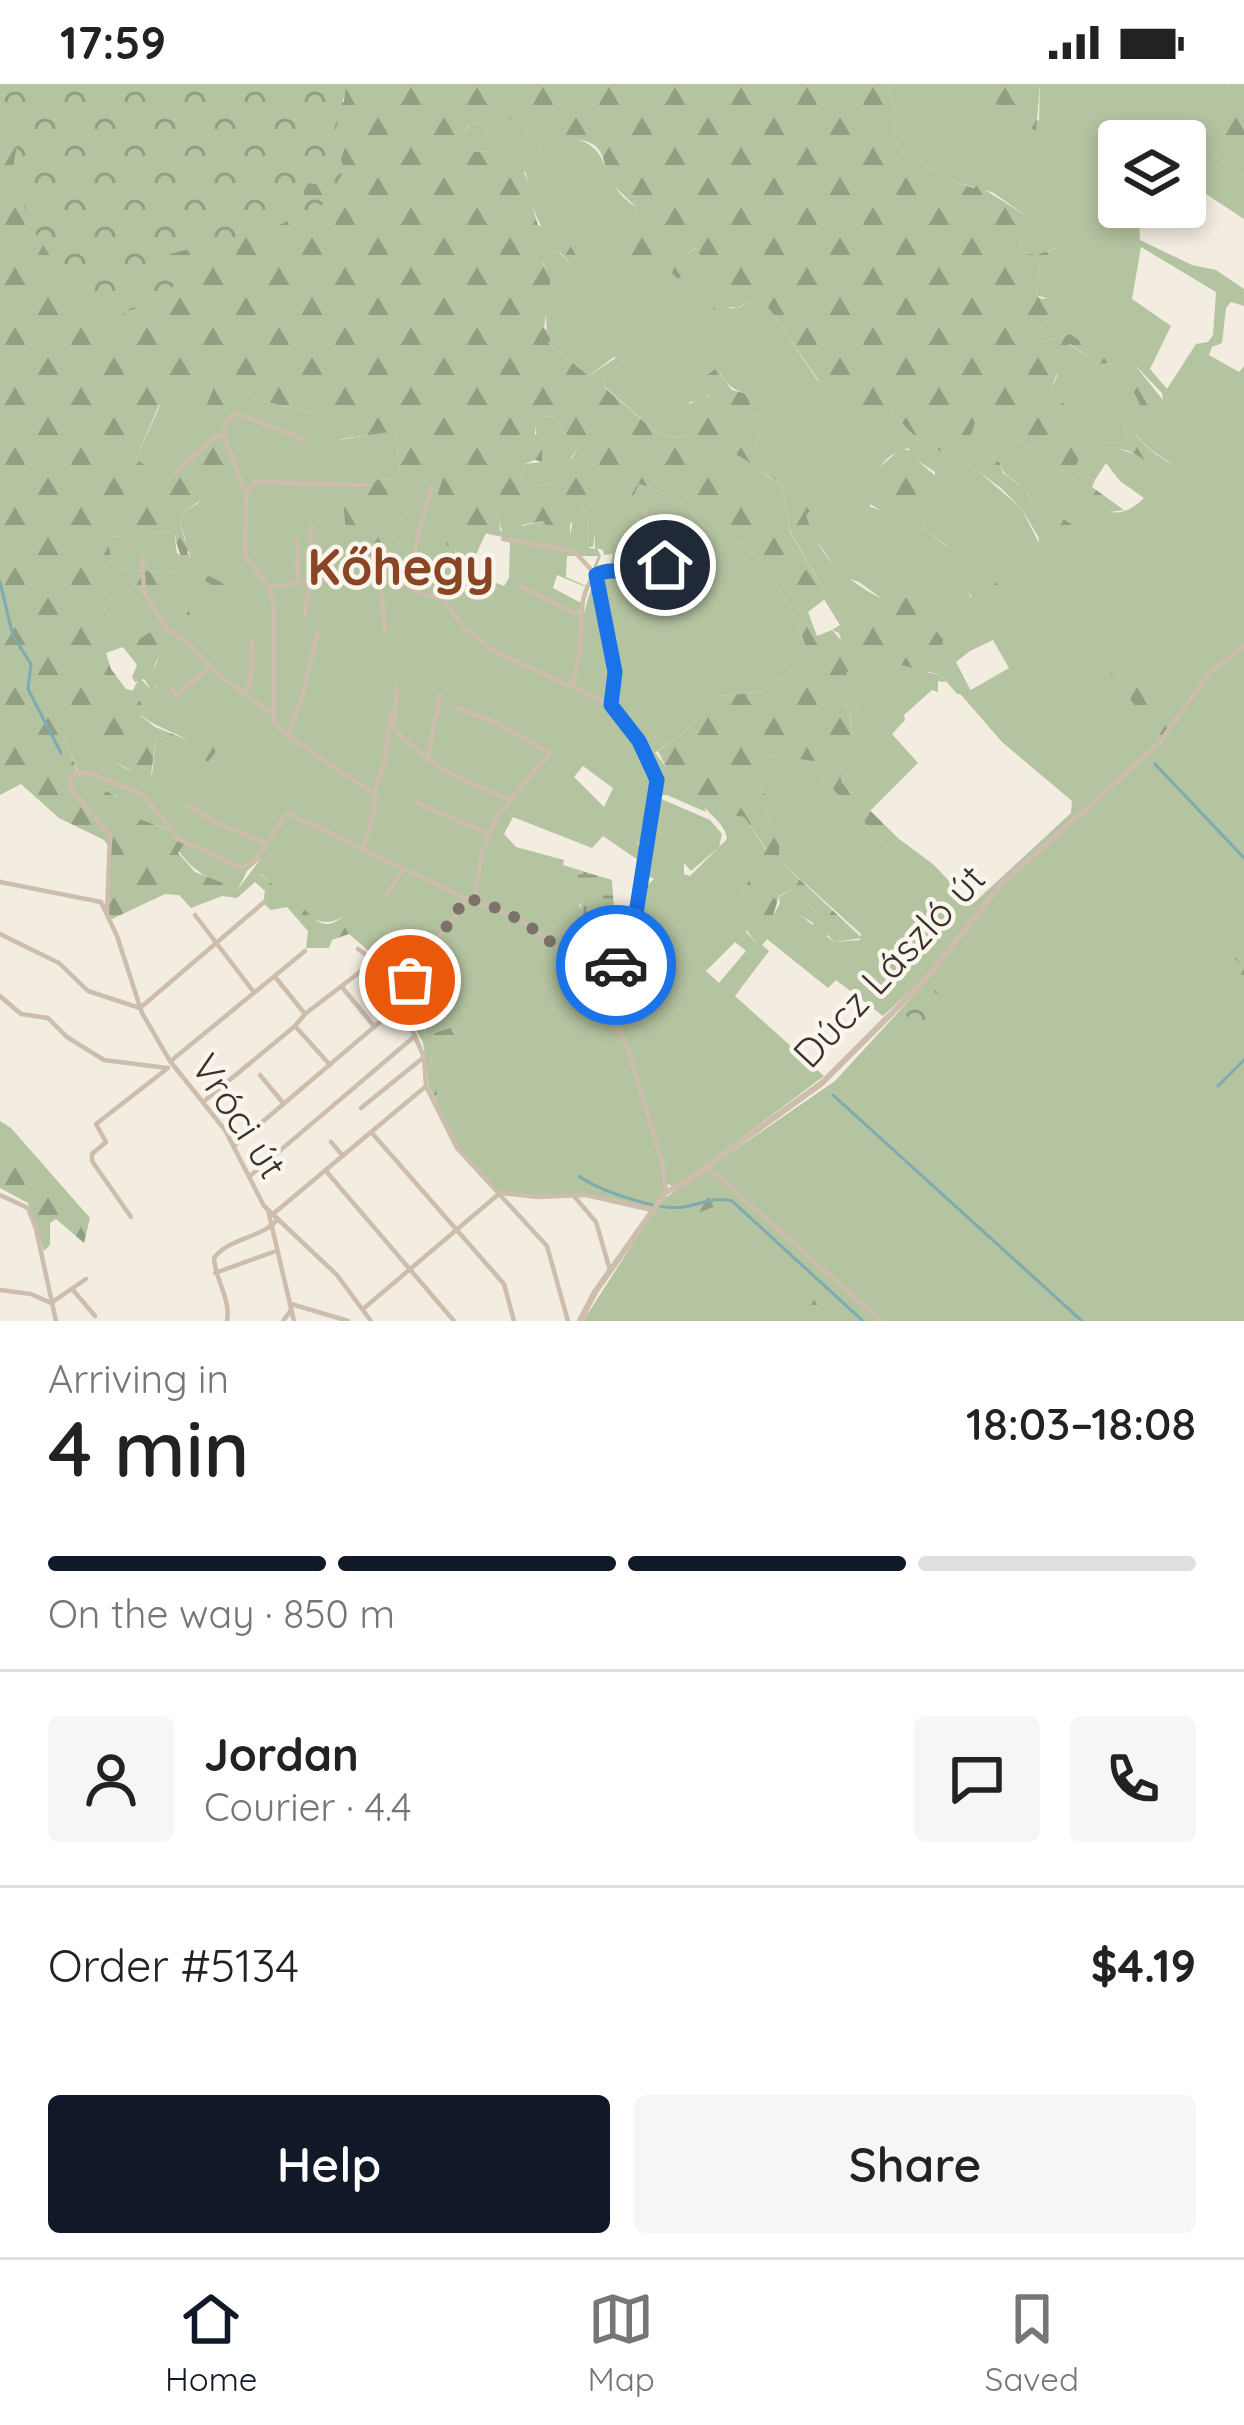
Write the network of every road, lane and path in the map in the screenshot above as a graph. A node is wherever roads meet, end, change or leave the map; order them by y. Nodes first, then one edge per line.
1 (221, 434) junction
2 (306, 440) dead end
3 (175, 472) dead end
4 (368, 485) dead end
5 (432, 486) dead end
6 (246, 494) junction
7 (645, 512) dead end
8 (311, 525) dead end
9 (503, 539) dead end
10 (297, 540) dead end
11 (142, 557) dead end
12 (380, 571) junction
13 (596, 575) junction
14 (310, 579) junction
15 (298, 581) junction
16 (269, 587) junction
17 (522, 587) dead end
18 (416, 591) junction
19 (304, 615) dead end
20 (580, 616) junction
21 (318, 631) dead end
22 (385, 631) dead end
23 (252, 641) dead end
24 (1244, 646) edge
25 (210, 667) junction
26 (572, 685) junction
27 (171, 688) dead end
28 (398, 688) dead end
29 (245, 694) junction
30 (440, 695) dead end
31 (611, 705) junction
32 (458, 708) dead end
33 (272, 711) junction
34 (392, 718) junction
35 (288, 736) junction
36 (427, 761) junction
37 (374, 794) junction
38 (508, 799) junction
39 (417, 803) dead end
40 (188, 805) dead end
41 (1085, 810) joint
42 (490, 834) junction
43 (266, 843) junction
44 (363, 850) junction
45 (404, 868) junction
46 (0, 882) edge
47 (385, 897) dead end
48 (470, 899) junction
49 (263, 903) dead end
50 (107, 912) junction
51 (195, 916) dead end
52 (0, 934) edge
53 (218, 941) junction
54 (358, 949) dead end
55 (305, 951) dead end
56 (429, 951) junction
57 (451, 960) dead end
58 (374, 962) junction
59 (276, 979) junction
60 (342, 988) junction
61 (599, 990) junction
62 (254, 991) junction
63 (429, 992) dead end
64 (0, 996) edge
65 (407, 999) junction
66 (140, 1008) junction
67 (305, 1014) junction
68 (295, 1026) junction
69 (374, 1026) junction
70 (415, 1036) junction
71 (424, 1057) junction
72 (170, 1065) junction
73 (330, 1065) junction
74 (260, 1075) dead end
75 (426, 1086) junction
76 (203, 1102) junction
77 (284, 1103) junction
78 (361, 1108) dead end
79 (372, 1133) junction
80 (331, 1142) dead end
81 (234, 1146) junction
82 (343, 1156) junction
83 (707, 1166) junction
84 (326, 1171) junction
85 (250, 1177) junction
86 (500, 1192) junction
87 (666, 1192) junction
88 (511, 1193) junction
89 (0, 1195) edge
90 (574, 1195) junction
91 (509, 1202) junction
92 (655, 1205) junction
93 (131, 1217) dead end
94 (273, 1217) junction
95 (456, 1230) junction
96 (276, 1251) junction
97 (411, 1269) junction
98 (610, 1270) junction
99 (215, 1274) junction
100 (86, 1279) dead end
101 (0, 1290) edge
102 (73, 1290) junction
103 (51, 1303) junction
104 (290, 1306) junction
105 (363, 1310) junction
106 (94, 1316) dead end
107 (56, 1321) edge
108 (227, 1321) edge
109 (283, 1321) edge
110 (294, 1321) edge
111 (348, 1321) edge
112 (370, 1321) edge
113 (454, 1321) edge
114 (514, 1321) edge
115 (568, 1321) edge
116 (580, 1321) edge
117 (881, 1321) edge

1 - 2 street
1 - 3 street
1 - 6 street
4 - 6 street
5 - 18 street
6 - 16 street
7 - 13 street
8 - 14 street
9 - 13 street
10 - 15 street
11 - 25 street
12 - 14 street
12 - 18 street
12 - 22 street
13 - 20 street
13 - 31 street
14 - 15 street
14 - 19 street
15 - 16 street
16 - 33 street
17 - 20 street
18 - 26 street
20 - 26 street
21 - 35 street
23 - 29 street
24 - 41 street
25 - 27 street
25 - 29 street
26 - 31 street
28 - 34 street
29 - 33 street
30 - 36 street
31 - 61 street
32 - 38 street
33 - 35 street
34 - 36 street
34 - 37 street
35 - 37 street
36 - 38 street
37 - 44 street
38 - 42 street
39 - 42 street
40 - 43 street
41 - 83 street, Dúcz László út
42 - 48 street
43 - 44 street
43 - 50 street
44 - 45 street
45 - 47 street
45 - 48 street
46 - 50 street
48 - 56 street
48 - 61 street
49 - 53 street
50 - 66 street, Vróci út
51 - 53 street
52 - 66 street
53 - 62 street
53 - 66 street
54 - 58 street
55 - 59 street
56 - 57 street
56 - 63 street
58 - 60 street
58 - 65 street
59 - 62 street
59 - 67 street
60 - 67 street
60 - 69 street
61 - 87 street
62 - 72 street
64 - 72 street
65 - 69 street
65 - 70 street
66 - 72 street, Vróci út
67 - 68 street
68 - 73 street
68 - 76 street
69 - 73 street
70 - 71 street
70 - 85 street
71 - 75 street
71 - 78 street
72 - 76 street, Vróci út
72 - 93 street
73 - 77 street
74 - 77 street
75 - 79 street
75 - 86 street
76 - 81 street, Vróci út
77 - 81 street
79 - 82 street
79 - 95 street
80 - 82 street
81 - 85 street, Vróci út
82 - 84 street
83 - 87 street, Dúcz László út
83 - 117 street
84 - 94 street
84 - 97 street
85 - 94 street, Vróci út
86 - 88 street
86 - 91 street
86 - 95 street
87 - 92 street, Dúcz László út
88 - 90 street
88 - 91 street
89 - 103 street
90 - 92 street
90 - 98 street
91 - 115 street
92 - 98 street, Dúcz László út
94 - 96 street
94 - 99 street
94 - 105 street, Vróci út
95 - 97 street
95 - 114 street
96 - 99 street
96 - 104 street
97 - 105 street
97 - 113 street
98 - 116 street, Dúcz László út
99 - 108 street
100 - 102 street
101 - 103 street
102 - 103 street
102 - 106 street
103 - 107 street
104 - 109 street
104 - 110 street
104 - 111 street
105 - 112 street, Vróci út

